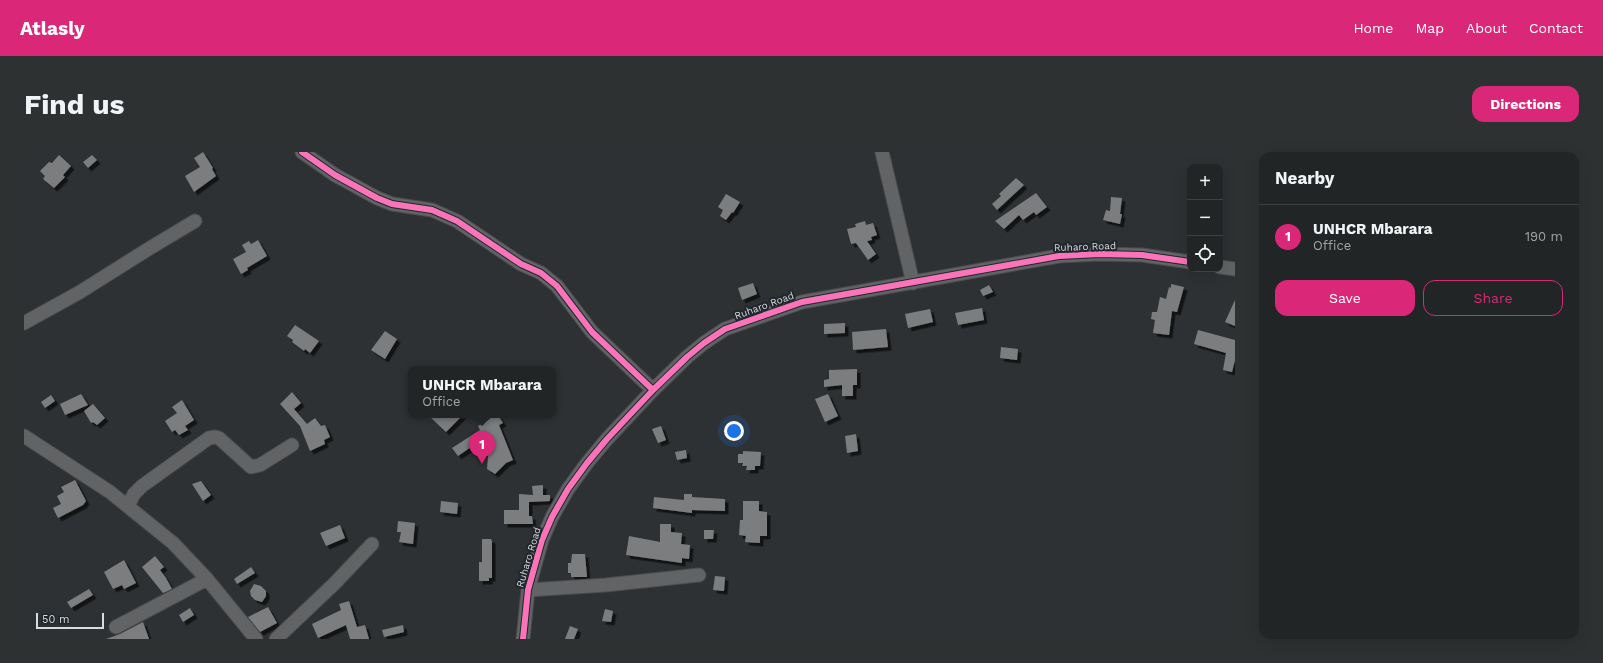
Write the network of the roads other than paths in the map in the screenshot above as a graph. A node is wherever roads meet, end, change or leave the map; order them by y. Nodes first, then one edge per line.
1 (302, 152) edge
2 (882, 152) edge
3 (195, 222) dead end
4 (1187, 262) edge
5 (1223, 267) edge
6 (1235, 269) edge
7 (913, 283) junction
8 (24, 323) edge
9 (653, 390) junction
10 (24, 436) edge
11 (292, 445) dead end
12 (128, 506) junction
13 (372, 544) dead end
14 (699, 575) dead end
15 (207, 579) junction
16 (528, 590) junction
17 (116, 627) dead end
18 (256, 639) edge
19 (276, 639) edge
20 (523, 639) edge

1 - 9 street
2 - 7 street
3 - 8 street
4 - 7 street, Ruharo Road
5 - 6 street
7 - 9 street, Ruharo Road
9 - 16 street, Ruharo Road
10 - 12 street
11 - 12 street
12 - 15 street
13 - 19 street
14 - 16 street
15 - 17 street
15 - 18 street
16 - 20 street, Ruharo Road

